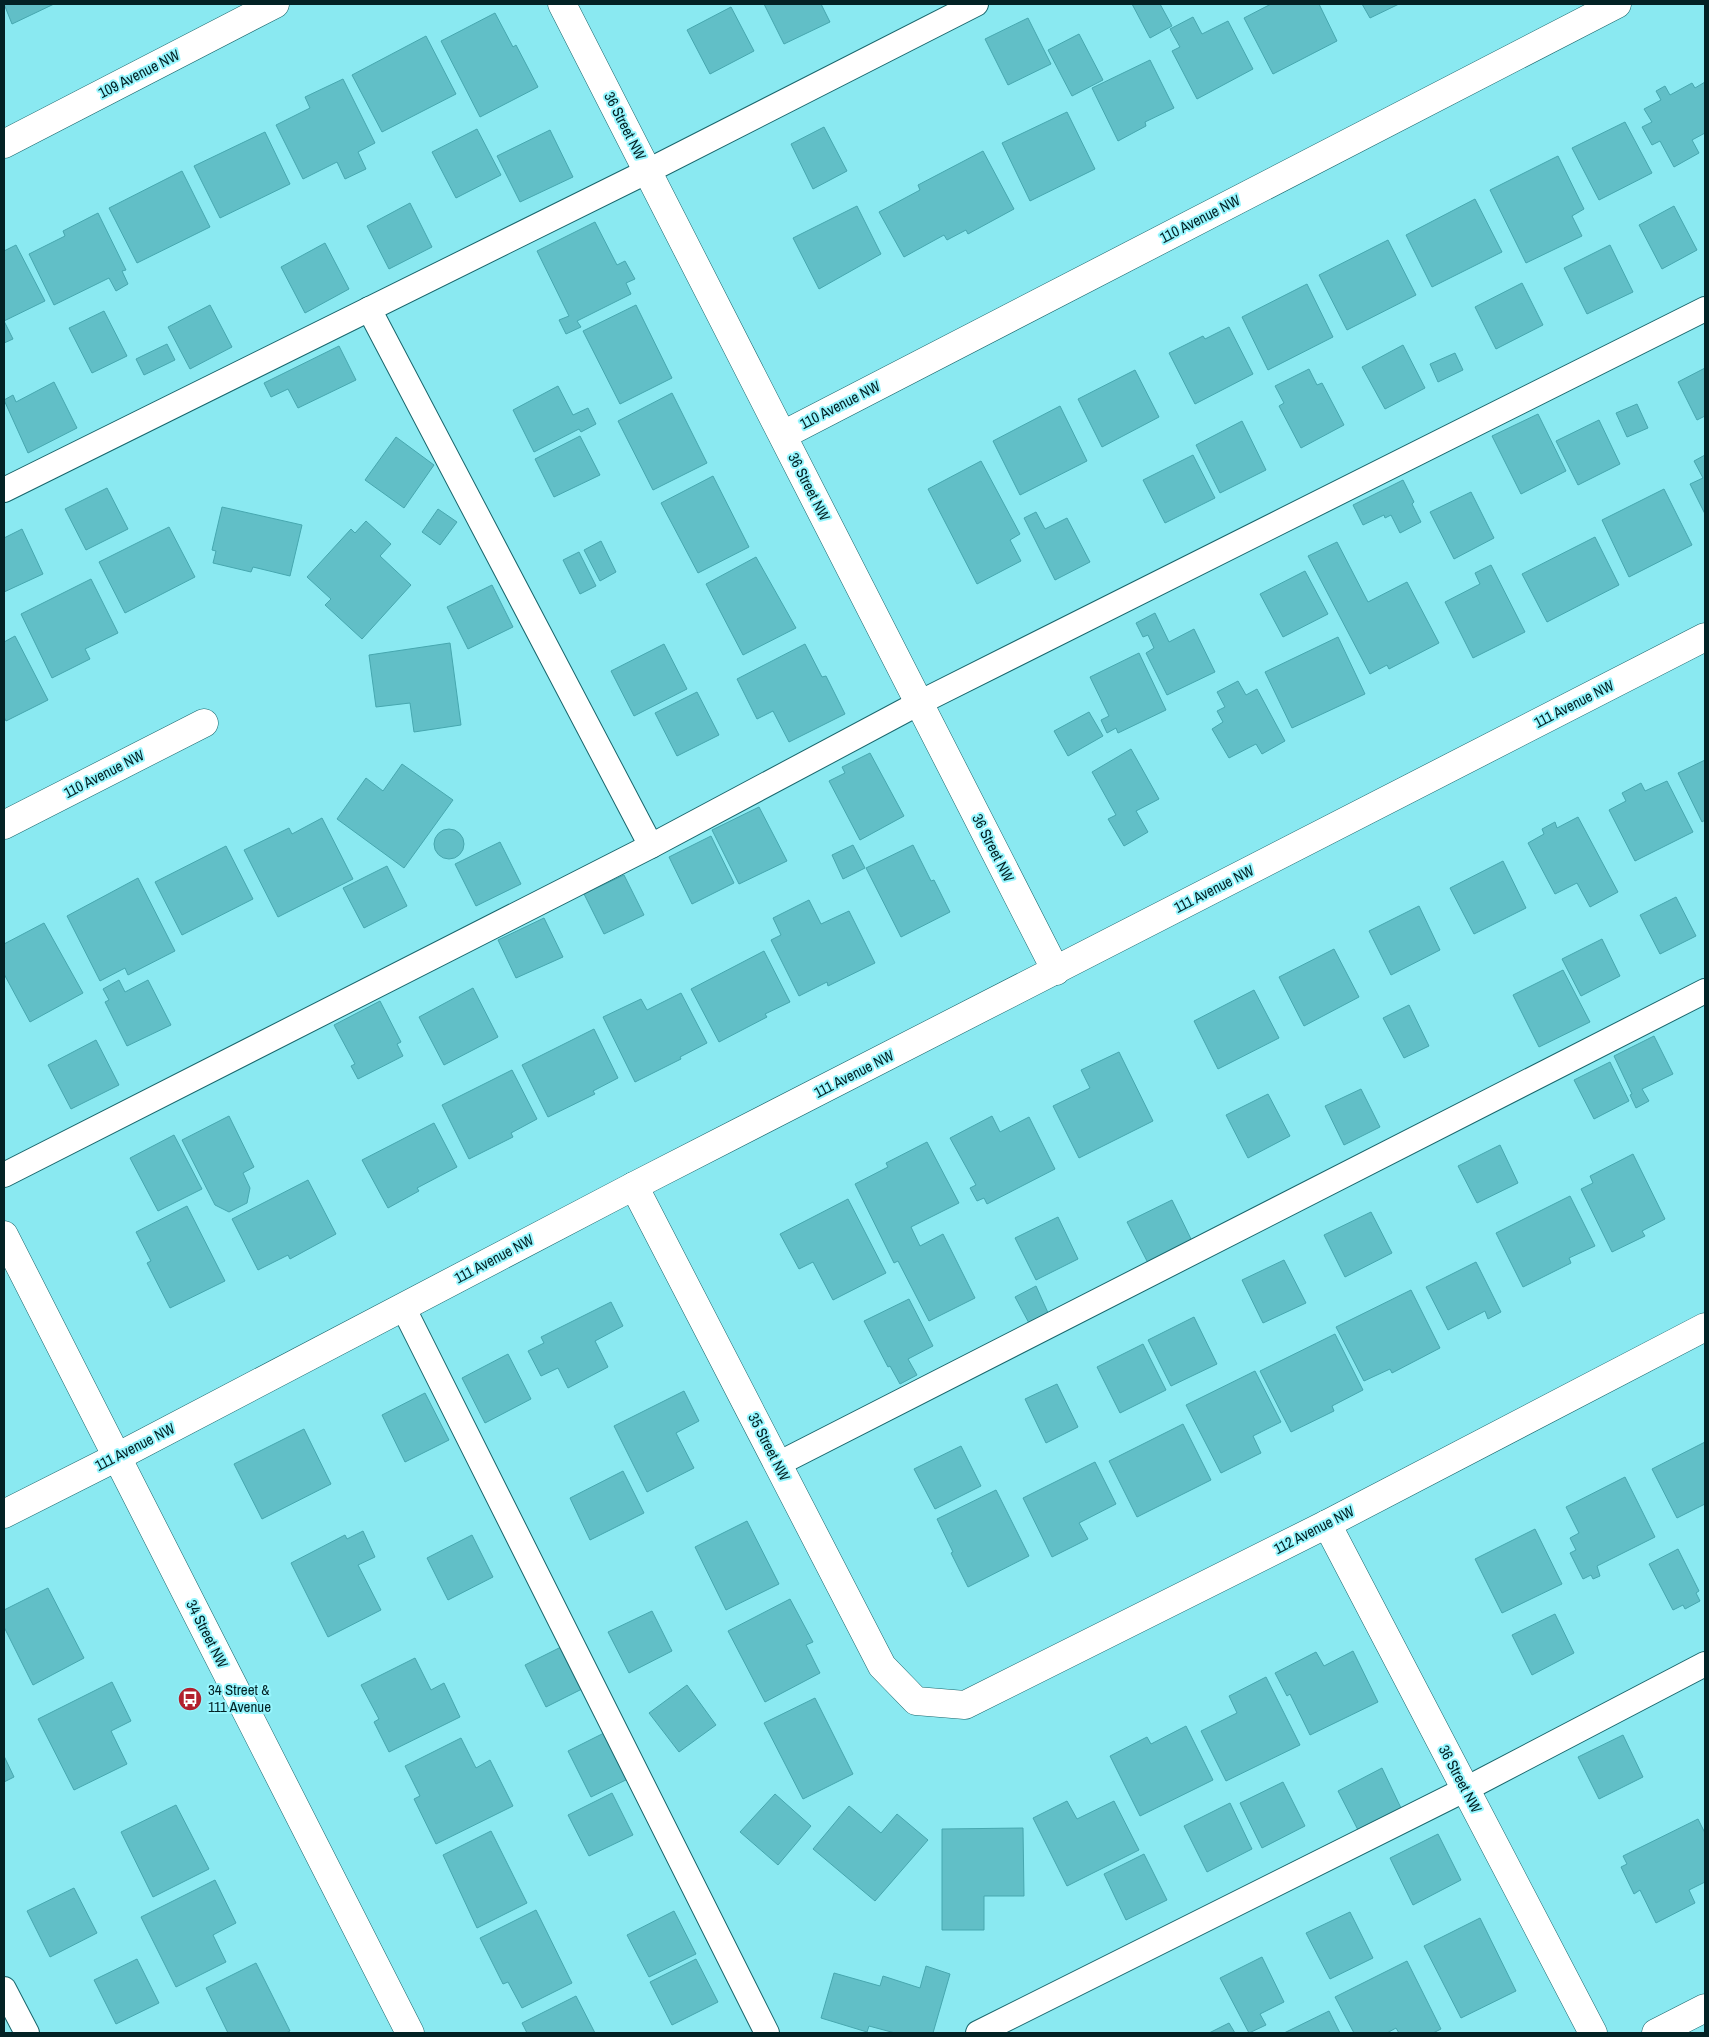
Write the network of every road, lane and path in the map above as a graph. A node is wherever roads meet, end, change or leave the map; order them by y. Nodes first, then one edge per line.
1 (275, 4) edge
2 (562, 4) edge
3 (976, 4) edge
4 (1617, 4) edge
5 (4, 144) edge
6 (648, 171) junction
7 (1705, 308) edge
8 (369, 309) junction
9 (782, 435) junction
10 (4, 490) edge
11 (1705, 637) edge
12 (920, 703) junction
13 (204, 723) dead end
14 (4, 825) edge
15 (651, 846) junction
16 (1056, 971) junction
17 (1705, 991) edge
18 (4, 1175) edge
19 (634, 1186) junction
20 (4, 1235) edge
21 (403, 1306) junction
22 (1705, 1327) edge
23 (117, 1457) junction
24 (778, 1464) junction
25 (4, 1514) edge
26 (1327, 1524) junction
27 (1705, 1664) edge
28 (916, 1701) joint
29 (1466, 1789) junction
30 (4, 1989) edge
31 (1705, 2008) edge
32 (27, 2033) edge
33 (410, 2033) edge
34 (767, 2033) edge
35 (978, 2033) edge
36 (1593, 2033) edge
37 (1656, 2033) edge

1 - 5 street, 109 Avenue NW
2 - 6 street, 36 Street NW
3 - 6 lane
4 - 9 street, 110 Avenue NW
6 - 8 lane
6 - 9 street, 36 Street NW
7 - 12 lane
8 - 10 lane
8 - 15 lane
9 - 12 street, 36 Street NW
11 - 16 street, 111 Avenue NW
12 - 15 lane
12 - 16 street, 36 Street NW
13 - 14 street, 110 Avenue NW
15 - 18 lane
16 - 19 street, 111 Avenue NW
17 - 24 lane
19 - 21 street, 111 Avenue NW
19 - 24 street, 35 Street NW
20 - 23 street, 34 Street NW
21 - 23 street, 111 Avenue NW
21 - 34 lane
22 - 26 street, 112 Avenue NW
23 - 25 street, 111 Avenue NW
23 - 33 street, 34 Street NW
24 - 28 street, 35 Street NW
26 - 28 street, 112 Avenue NW
26 - 29 street, 36 Street NW
27 - 29 lane
29 - 35 lane
29 - 36 street, 36 Street NW
30 - 32 lane
31 - 37 street

